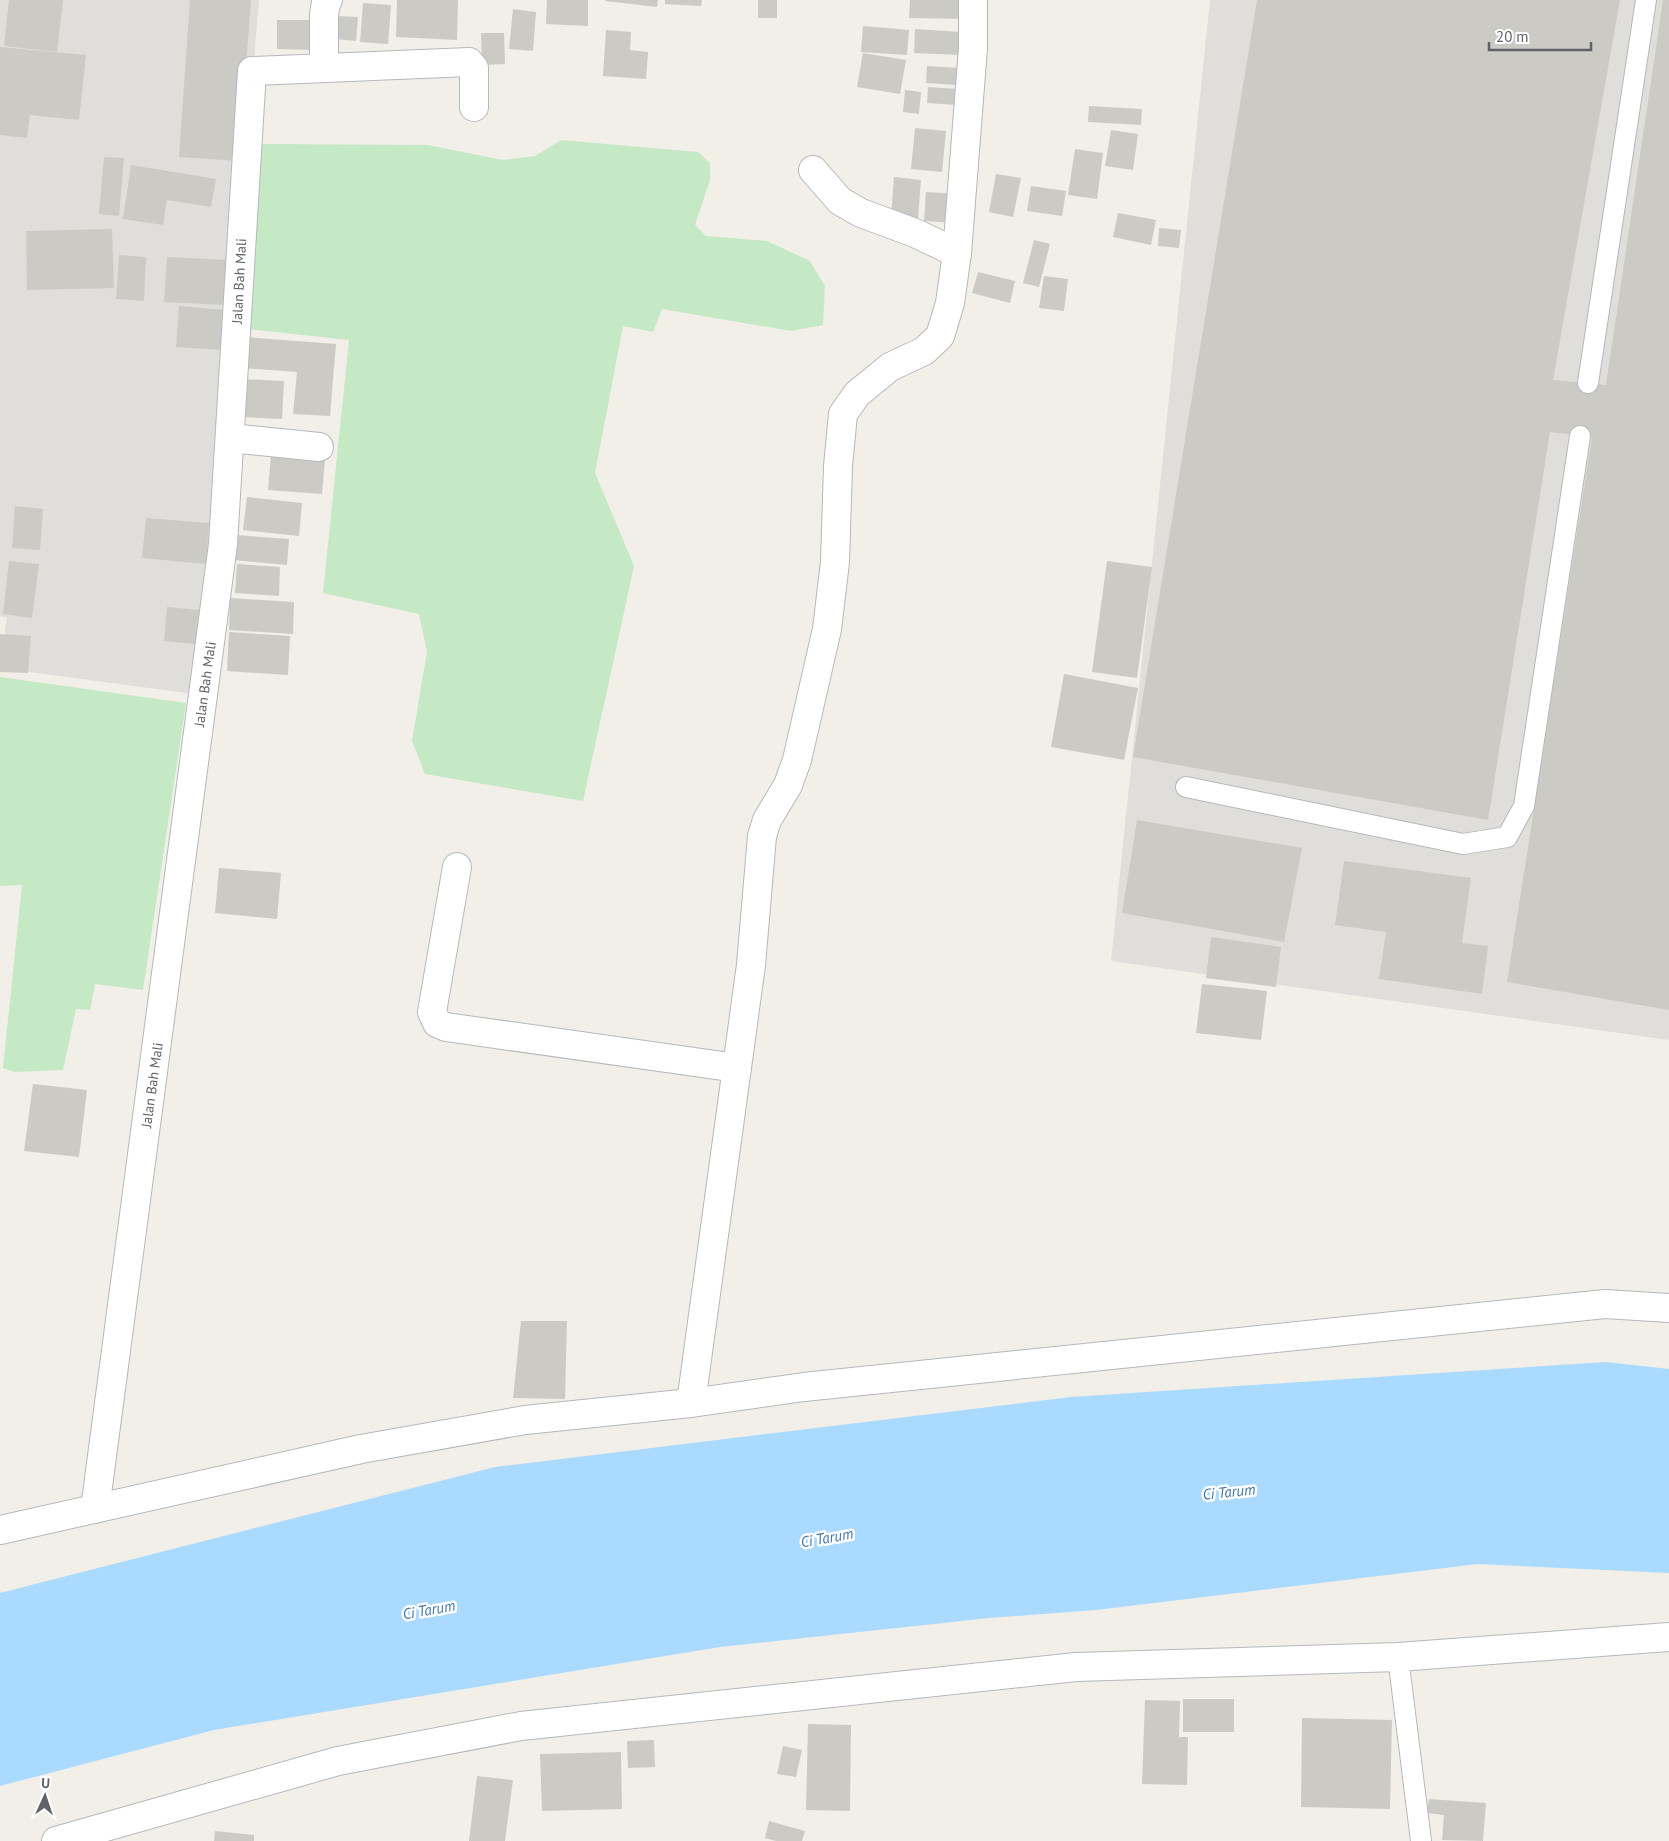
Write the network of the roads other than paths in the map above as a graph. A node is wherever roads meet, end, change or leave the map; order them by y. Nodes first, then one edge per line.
1 (328, 0) edge
2 (973, 0) edge
3 (1646, 0) edge
4 (324, 68) junction
5 (474, 106) dead end
6 (813, 170) dead end
7 (957, 253) junction
8 (1588, 383) dead end
9 (1580, 436) dead end
10 (230, 438) junction
11 (319, 447) dead end
12 (1186, 787) dead end
13 (457, 867) dead end
14 (737, 1068) junction
15 (1669, 1308) edge
16 (691, 1403) junction
17 (96, 1509) junction
18 (0, 1530) edge
19 (1669, 1637) edge
20 (1398, 1657) junction
21 (56, 1841) edge
22 (1421, 1841) edge

1 - 4 street
2 - 7 street
3 - 8 lane
4 - 5 street, Jalan Bah Mali
4 - 10 street, Jalan Bah Mali
6 - 7 street
7 - 14 street
9 - 12 lane
10 - 11 street
10 - 17 street, Jalan Bah Mali
13 - 14 street
14 - 16 street
15 - 16 street
16 - 17 street
17 - 18 street
19 - 20 street
20 - 21 street
20 - 22 lane

